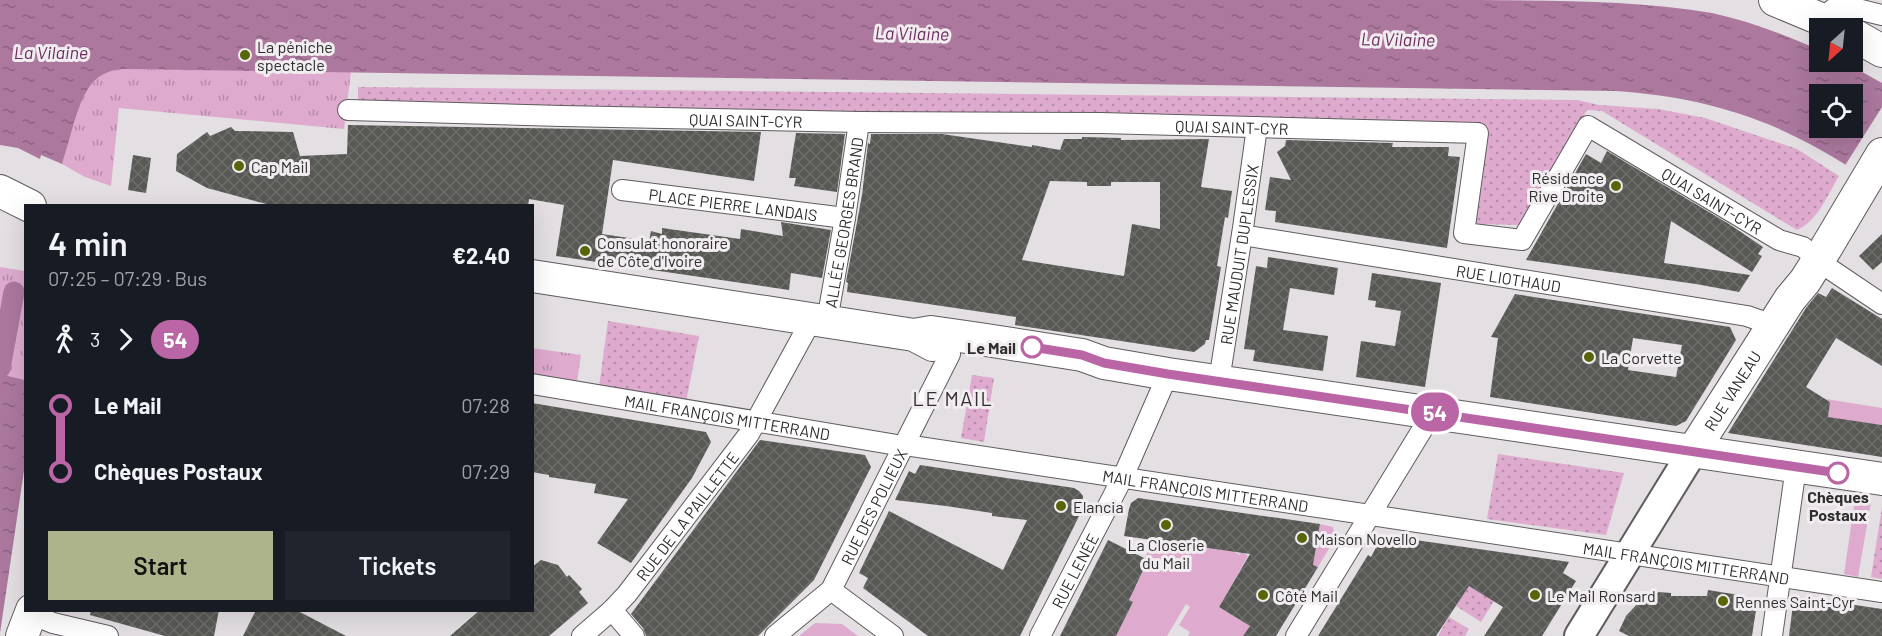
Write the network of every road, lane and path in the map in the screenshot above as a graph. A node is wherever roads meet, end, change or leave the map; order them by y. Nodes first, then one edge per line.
1 (1775, 0) edge
2 (1882, 15) edge
3 (1817, 18) edge
4 (1833, 18) edge
5 (1863, 40) edge
6 (1882, 51) edge
7 (348, 110) dead end
8 (859, 122) junction
9 (1257, 127) junction
10 (1882, 154) edge
11 (622, 190) dead end
12 (0, 191) edge
13 (26, 204) edge
14 (0, 207) edge
15 (845, 218) junction
16 (24, 219) edge
17 (1242, 235) junction
18 (1817, 259) junction
19 (534, 276) edge
20 (1882, 304) edge
21 (820, 320) junction
22 (1773, 325) junction
23 (914, 335) junction
24 (950, 354) junction
25 (1104, 363) junction
26 (1168, 374) junction
27 (1219, 381) junction
28 (534, 384) edge
29 (1432, 412) junction
30 (757, 421) junction
31 (903, 446) junction
32 (1693, 451) junction
33 (1796, 467) junction
34 (1123, 477) junction
35 (1882, 479) edge
36 (1370, 514) junction
37 (1630, 553) junction
38 (1782, 578) junction
39 (831, 590) junction
40 (1882, 592) edge
41 (612, 610) junction
42 (36, 622) edge
43 (108, 636) edge
44 (582, 636) edge
45 (634, 636) edge
46 (775, 636) edge
47 (893, 636) edge
48 (1040, 636) edge
49 (1296, 636) edge
50 (1579, 636) edge
51 (1772, 636) edge

1 - 3 main road
2 - 4 street
5 - 6 main road
7 - 8 street, QUAI SAINT-CYR
8 - 9 street, QUAI SAINT-CYR
8 - 15 street, ALLÉE GEORGES BRAND
9 - 17 street, RUE MAUDUIT DUPLESSIX
9 - 18 street, QUAI SAINT-CYR
10 - 18 main road, RUE VANEAU
11 - 15 street, PLACE PIERRE LANDAIS
12 - 13 main road
14 - 16 main road
15 - 21 street, ALLÉE GEORGES BRAND
17 - 22 street, RUE LIOTHAUD
17 - 27 street, RUE MAUDUIT DUPLESSIX
18 - 20 street, QUAI SAINT-CYR
18 - 22 main road, RUE VANEAU
19 - 21 main road
21 - 23 main road
21 - 30 street, RUE DE LA PAILLETTE
22 - 32 main road, RUE VANEAU
23 - 24 main road
23 - 25 main road
24 - 25 main road
24 - 31 street, RUE DES POLIEUX
25 - 26 main road
26 - 27 main road
26 - 34 street, RUE LENÉE
27 - 29 main road
28 - 30 street, MAIL FRANÇOIS MITTERRAND
29 - 32 main road
29 - 36 street
30 - 31 street, MAIL FRANÇOIS MITTERRAND
30 - 41 street, RUE DE LA PAILLETTE
31 - 34 street, MAIL FRANÇOIS MITTERRAND
31 - 39 street, RUE DES POLIEUX
32 - 33 main road
32 - 37 main road, RUE VANEAU
33 - 35 main road
33 - 38 street
34 - 36 street, MAIL FRANÇOIS MITTERRAND
34 - 48 street, RUE LENÉE
36 - 37 street, MAIL FRANÇOIS MITTERRAND
36 - 49 street
37 - 38 street, MAIL FRANÇOIS MITTERRAND
37 - 50 main road, RUE VANEAU
38 - 40 street, MAIL FRANÇOIS MITTERRAND
38 - 51 street
39 - 46 street
39 - 47 street
41 - 44 street, RUE DE LA PAILLETTE
41 - 45 street
42 - 43 street

